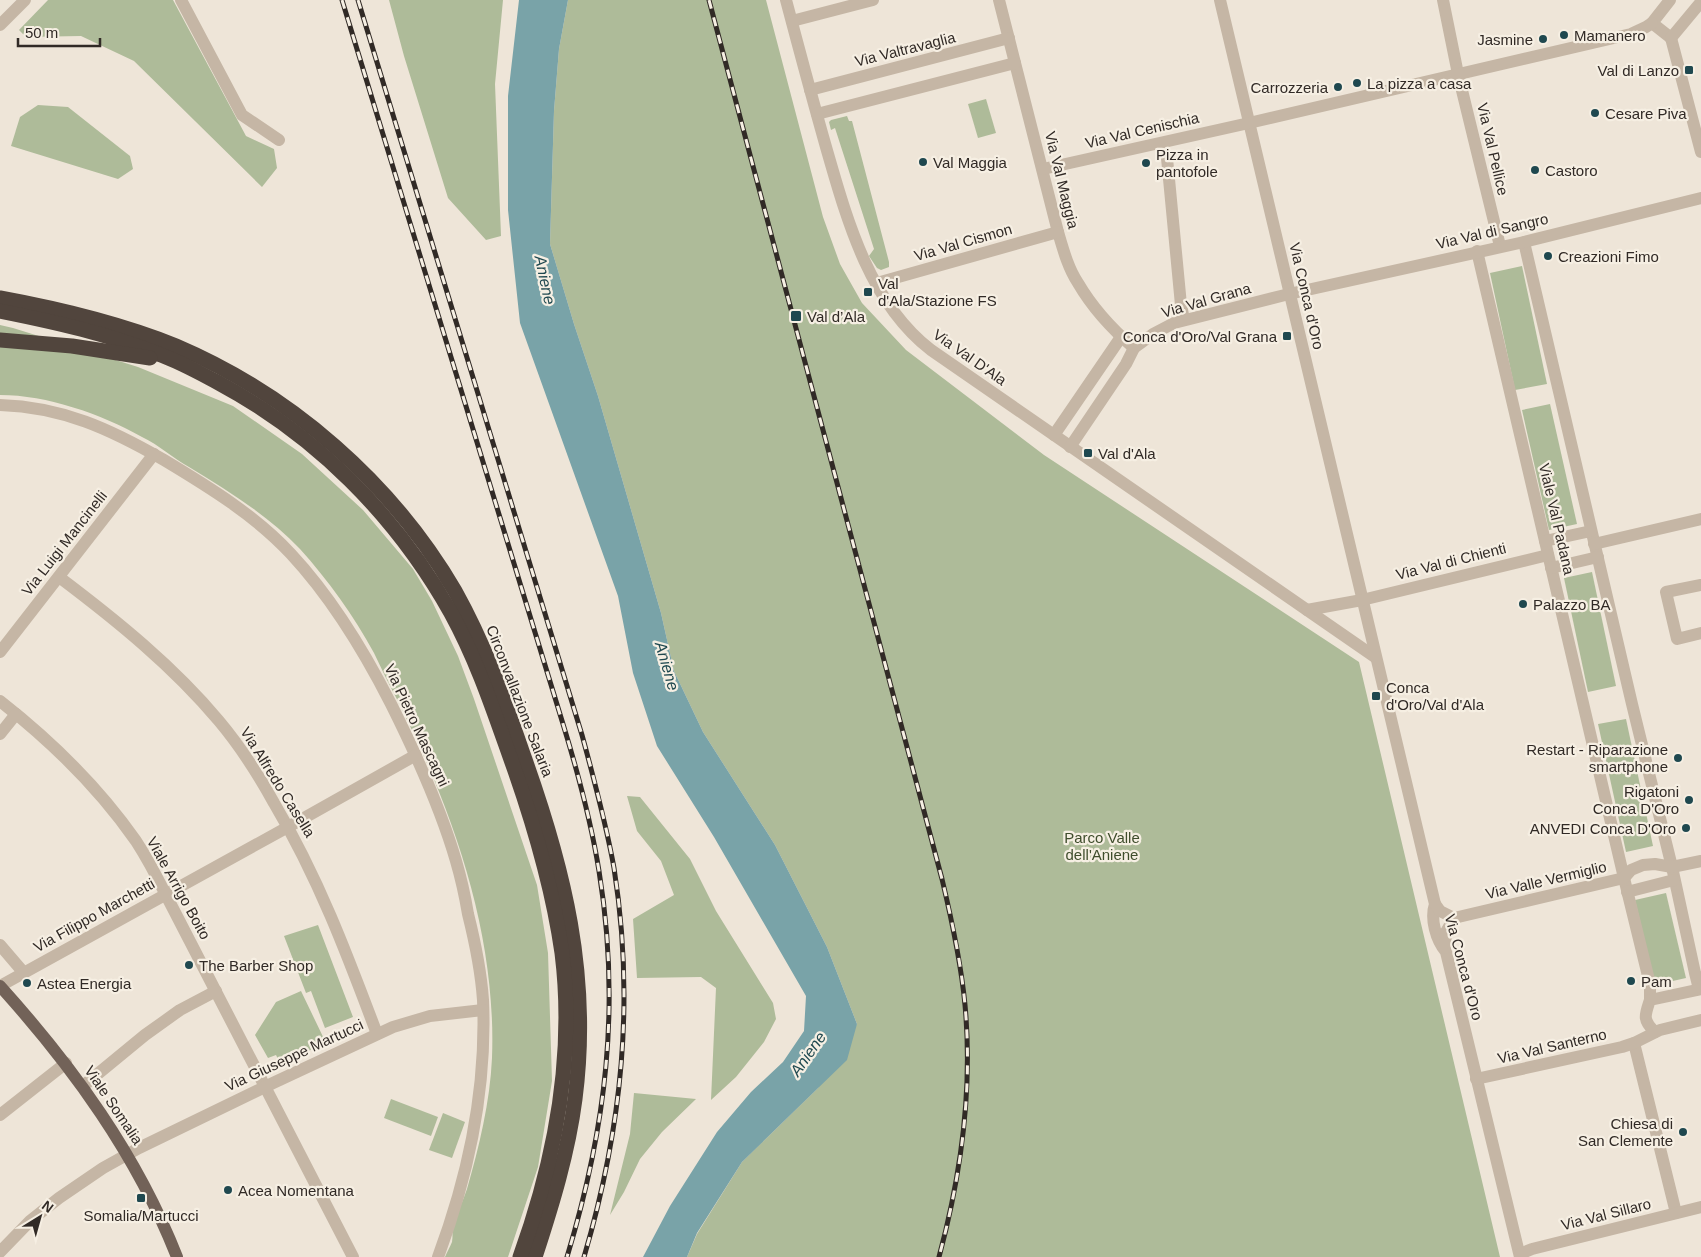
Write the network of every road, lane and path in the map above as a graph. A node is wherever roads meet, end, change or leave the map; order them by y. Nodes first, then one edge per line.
1 (26, 0) edge
2 (181, 0) edge
3 (786, 0) edge
4 (873, 0) edge
5 (999, 0) edge
6 (1220, 0) edge
7 (1443, 0) edge
8 (1670, 0) edge
9 (1701, 2) edge
10 (792, 21) junction
11 (1652, 22) junction
12 (0, 25) edge
13 (1009, 38) junction
14 (1671, 38) junction
15 (1015, 62) junction
16 (1458, 74) junction
17 (810, 90) junction
18 (817, 114) junction
19 (1249, 123) junction
20 (279, 140) dead end
21 (1701, 152) edge
22 (1167, 158) dead end
23 (1043, 169) junction
24 (1701, 198) edge
25 (1058, 232) junction
26 (1524, 242) junction
27 (1500, 246) junction
28 (1477, 251) junction
29 (876, 283) junction
30 (1289, 294) junction
31 (0, 298) edge
32 (0, 311) edge
33 (1184, 320) junction
34 (1121, 337) junction
35 (0, 340) edge
36 (1134, 348) junction
37 (185, 365) junction
38 (0, 405) edge
39 (1054, 436) junction
40 (1070, 447) junction
41 (154, 454) junction
42 (1701, 519) edge
43 (1591, 531) junction
44 (1545, 540) junction
45 (1594, 544) junction
46 (1548, 555) junction
47 (1598, 557) junction
48 (1551, 568) junction
49 (59, 577) junction
50 (1701, 585) edge
51 (1362, 600) junction
52 (1307, 610) junction
53 (1701, 633) edge
54 (0, 652) edge
55 (1375, 656) junction
56 (0, 701) edge
57 (16, 714) junction
58 (0, 734) edge
59 (416, 755) junction
60 (288, 827) junction
61 (1701, 861) edge
62 (1672, 867) junction
63 (1624, 878) junction
64 (1674, 880) junction
65 (1627, 892) junction
66 (166, 895) junction
67 (1434, 904) junction
68 (1454, 918) junction
69 (0, 945) edge
70 (1446, 952) junction
71 (24, 973) junction
72 (0, 986) edge
73 (1700, 989) edge
74 (216, 991) junction
75 (1650, 1000) junction
76 (483, 1010) junction
77 (1701, 1020) edge
78 (1654, 1032) junction
79 (377, 1034) junction
80 (1634, 1043) junction
81 (66, 1064) junction
82 (1476, 1079) junction
83 (83, 1086) junction
84 (265, 1086) junction
85 (0, 1115) edge
86 (128, 1154) junction
87 (1701, 1207) edge
88 (1676, 1213) junction
89 (0, 1252) edge
90 (1520, 1256) edge
91 (178, 1257) edge
92 (353, 1257) edge
93 (438, 1257) edge
94 (520, 1257) edge
95 (535, 1257) edge

1 - 12 street
2 - 20 street
3 - 10 street, Via Val D'Ala
4 - 10 street
5 - 13 street, Via Val Maggia
6 - 19 street, Via Conca d'Oro
7 - 16 street, Via Val Pellice
8 - 11 street
9 - 14 street
10 - 17 street, Via Val D'Ala
11 - 14 street
11 - 16 street, Via Val Cenischia
13 - 15 street, Via Val Maggia
13 - 17 street, Via Valtravaglia
14 - 21 street
15 - 18 street
15 - 23 street, Via Val Maggia
16 - 19 street, Via Val Cenischia
16 - 27 street, Via Val Pellice
17 - 18 street, Via Val D'Ala
18 - 29 street, Via Val D'Ala
19 - 23 street, Via Val Cenischia
19 - 30 street, Via Conca d'Oro
22 - 33 street
23 - 25 street, Via Val Maggia
24 - 26 street, Via Val di Sangro
25 - 29 street, Via Val Cismon
25 - 34 street, Via Val Maggia
26 - 27 street, Via Val di Sangro
26 - 43 street, Viale Val Padana
27 - 28 street, Via Val di Sangro
28 - 30 street, Via Val di Sangro
28 - 44 street, Viale Val Padana
29 - 39 street, Via Val D'Ala
30 - 33 street, Via Val Grana
30 - 51 street, Via Conca d'Oro
31 - 95 highway, Circonvallazione Salaria
32 - 37 highway, Circonvallazione Salaria
33 - 36 street, Via Val Grana
34 - 36 street, Via Val Maggia
34 - 39 street
35 - 37 highway
36 - 40 street, Via Val Grana
37 - 94 highway, Circonvallazione Salaria
38 - 41 street, Via Pietro Mascagni
39 - 40 street, Via Val D'Ala
40 - 52 street, Via Val D'Ala
41 - 49 street, Via Luigi Mancinelli
41 - 59 street, Via Pietro Mascagni
42 - 45 street
43 - 44 street
43 - 45 street, Viale Val Padana
44 - 46 street, Viale Val Padana
45 - 47 street, Viale Val Padana
46 - 48 street, Viale Val Padana
46 - 51 street, Via Val di Chienti
47 - 48 street
47 - 62 street, Viale Val Padana
48 - 63 street, Viale Val Padana
49 - 54 street, Via Luigi Mancinelli
49 - 60 street, Via Alfredo Casella
50 - 53 street
51 - 52 street, Via Val di Chienti
51 - 55 street, Via Conca d'Oro
52 - 55 street, Via Val D'Ala
55 - 67 street, Via Conca d'Oro
56 - 57 street, Viale Arrigo Boito
57 - 58 street
57 - 66 street, Viale Arrigo Boito
59 - 60 street, Via Filippo Marchetti
59 - 76 street, Via Pietro Mascagni
60 - 66 street, Via Filippo Marchetti
60 - 79 street, Via Alfredo Casella
61 - 62 street, Via Valle Vermiglio
62 - 63 street, Via Valle Vermiglio
62 - 64 street, Viale Val Padana
63 - 65 street, Viale Val Padana
63 - 68 street, Via Valle Vermiglio
64 - 65 street
64 - 73 street, Viale Val Padana
65 - 75 street, Viale Val Padana
66 - 71 street, Via Filippo Marchetti
66 - 74 street, Viale Arrigo Boito
67 - 68 street
67 - 70 street, Via Conca d'Oro
68 - 70 street
69 - 71 street
70 - 82 street, Via Conca d'Oro
71 - 72 street, Via Filippo Marchetti
72 - 81 main road, Viale Somalia
73 - 75 street
74 - 83 street
74 - 84 street, Viale Arrigo Boito
75 - 78 street, Viale Val Padana
76 - 79 street, Via Giuseppe Martucci
76 - 93 street, Via Pietro Mascagni
77 - 78 street, Via Val Santerno
78 - 80 street, Via Val Santerno
79 - 84 street, Via Giuseppe Martucci
80 - 82 street, Via Val Santerno
80 - 88 street
81 - 83 main road, Viale Somalia
81 - 85 street
82 - 90 street, Via Conca d'Oro
83 - 86 main road, Viale Somalia
84 - 86 street, Via Giuseppe Martucci
84 - 92 street, Viale Arrigo Boito
86 - 89 street, Via Giuseppe Martucci
86 - 91 main road, Viale Somalia
87 - 88 street, Via Val Sillaro
88 - 90 street, Via Val Sillaro

